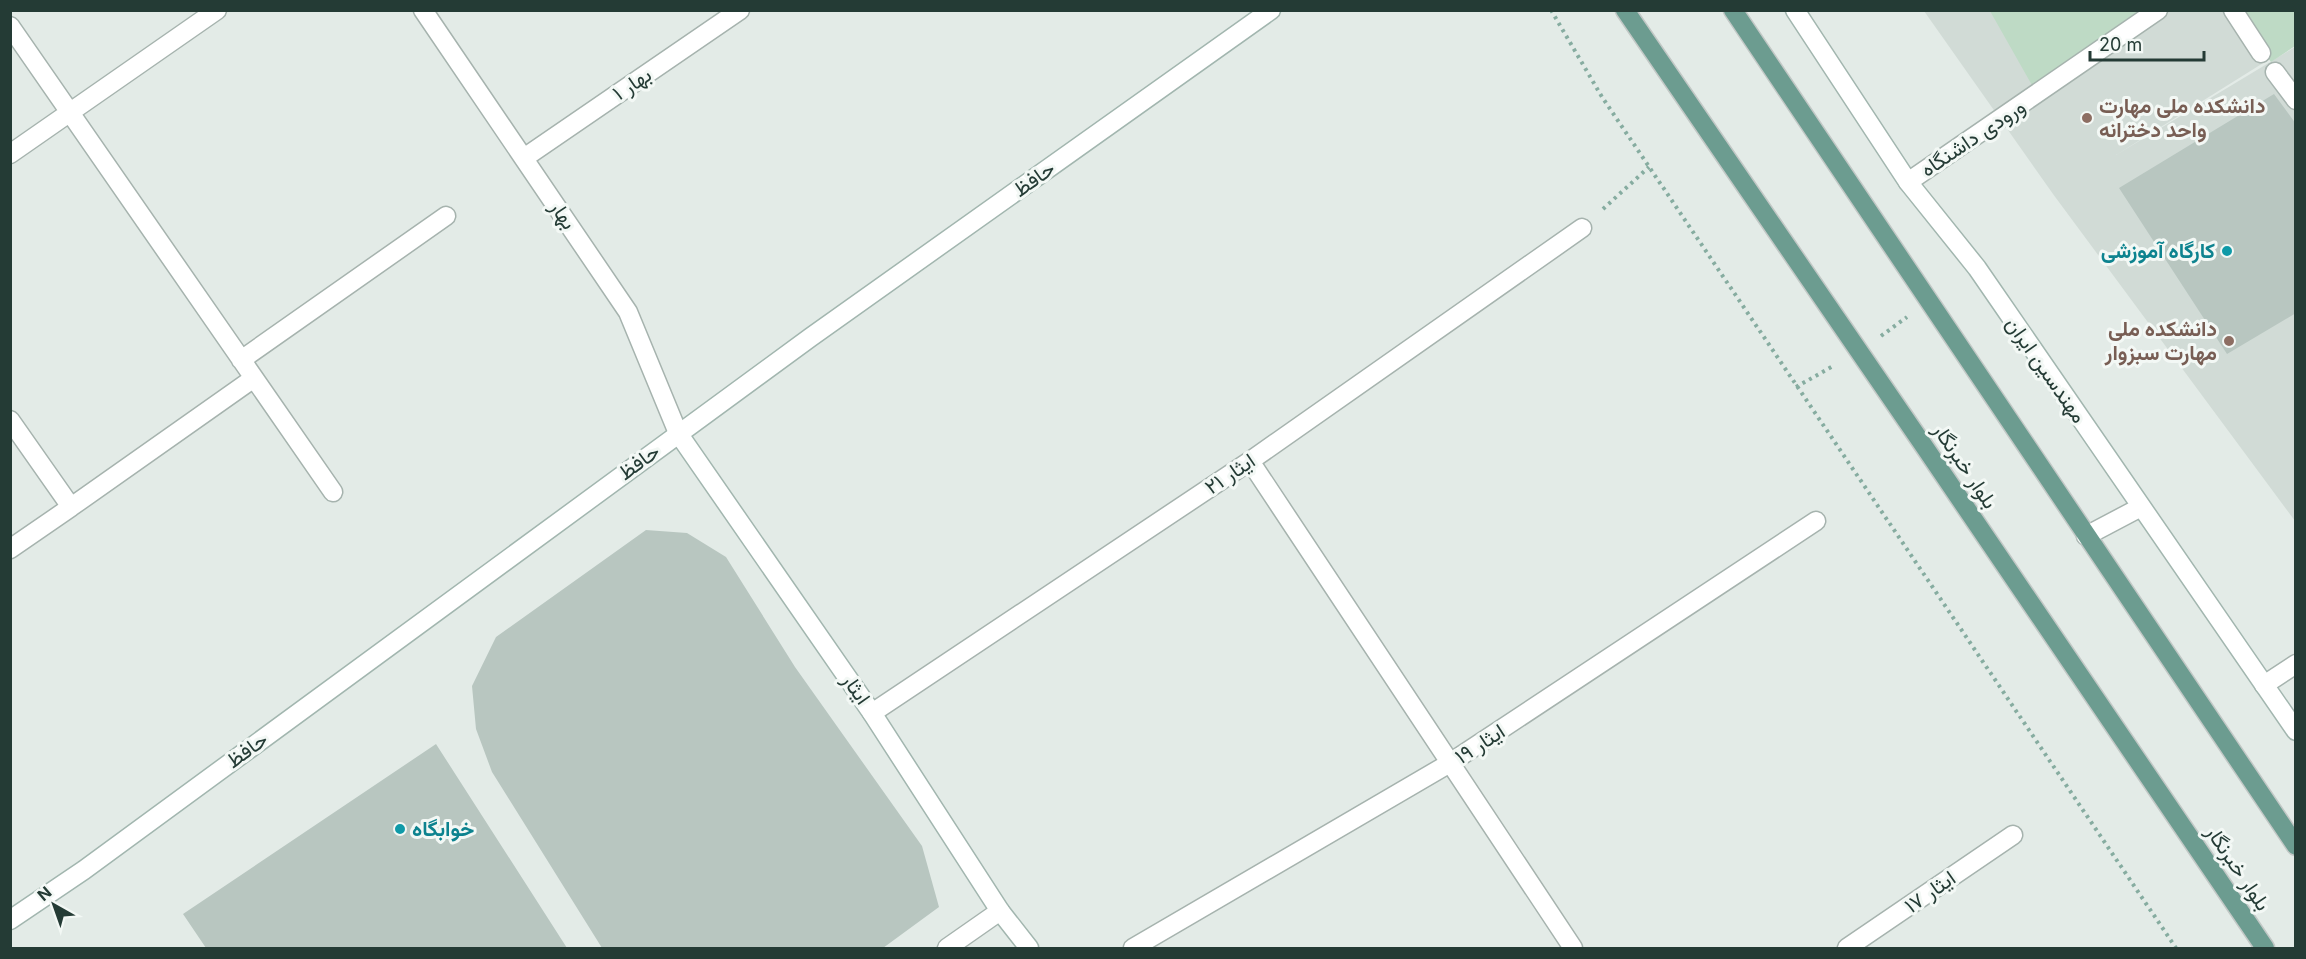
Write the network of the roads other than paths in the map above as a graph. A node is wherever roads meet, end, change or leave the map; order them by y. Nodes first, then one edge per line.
1 (217, 10) edge
2 (423, 10) edge
3 (740, 10) edge
4 (1271, 10) edge
5 (1625, 10) edge
6 (1733, 10) edge
7 (1795, 10) edge
8 (2158, 10) edge
9 (2234, 10) edge
10 (10, 26) edge
11 (2261, 53) dead end
12 (2275, 72) dead end
13 (2295, 100) edge
14 (70, 112) junction
15 (10, 154) edge
16 (524, 158) junction
17 (1908, 182) junction
18 (446, 216) dead end
19 (1582, 228) road end
20 (241, 360) junction
21 (254, 378) junction
22 (10, 420) edge
23 (678, 433) junction
24 (1250, 461) junction
25 (333, 492) dead end
26 (70, 507) junction
27 (2141, 507) junction
28 (1815, 521) dead end
29 (2086, 536) junction
30 (10, 549) edge
31 (2295, 664) edge
32 (2264, 685) junction
33 (872, 713) junction
34 (2295, 731) edge
35 (1450, 764) junction
36 (2013, 835) dead end
37 (2295, 846) edge
38 (1000, 911) junction
39 (10, 920) edge
40 (947, 948) edge
41 (1029, 948) edge
42 (1133, 948) edge
43 (1573, 948) edge
44 (1847, 948) edge
45 (2265, 948) edge

1 - 14 street
2 - 16 street, بهار
3 - 16 street, بهار ۱
4 - 23 street, حافظ
5 - 45 main road, بلوار خبرنگار
6 - 29 main road
7 - 17 street, مهندسین ایران
8 - 17 street, ورودی داشنگاه
9 - 11 street
10 - 14 street
12 - 13 street
14 - 15 street
14 - 20 street
16 - 23 street, بهار
17 - 27 street, مهندسین ایران
18 - 20 street
19 - 24 street, ایثار ۲۱
20 - 21 street
21 - 25 street
21 - 26 street
22 - 26 street
23 - 33 street, ایثار
23 - 39 street, حافظ
24 - 33 street, ایثار ۲۱
24 - 35 street
26 - 30 street
27 - 29 street
27 - 32 street, مهندسین ایران
28 - 35 street, ایثار ۱۹
29 - 37 main road
31 - 32 street
32 - 34 street, مهندسین ایران
33 - 38 street, ایثار
35 - 42 street, ایثار ۱۹
35 - 43 street
36 - 44 street, ایثار ۱۷
38 - 40 street
38 - 41 street, ایثار

